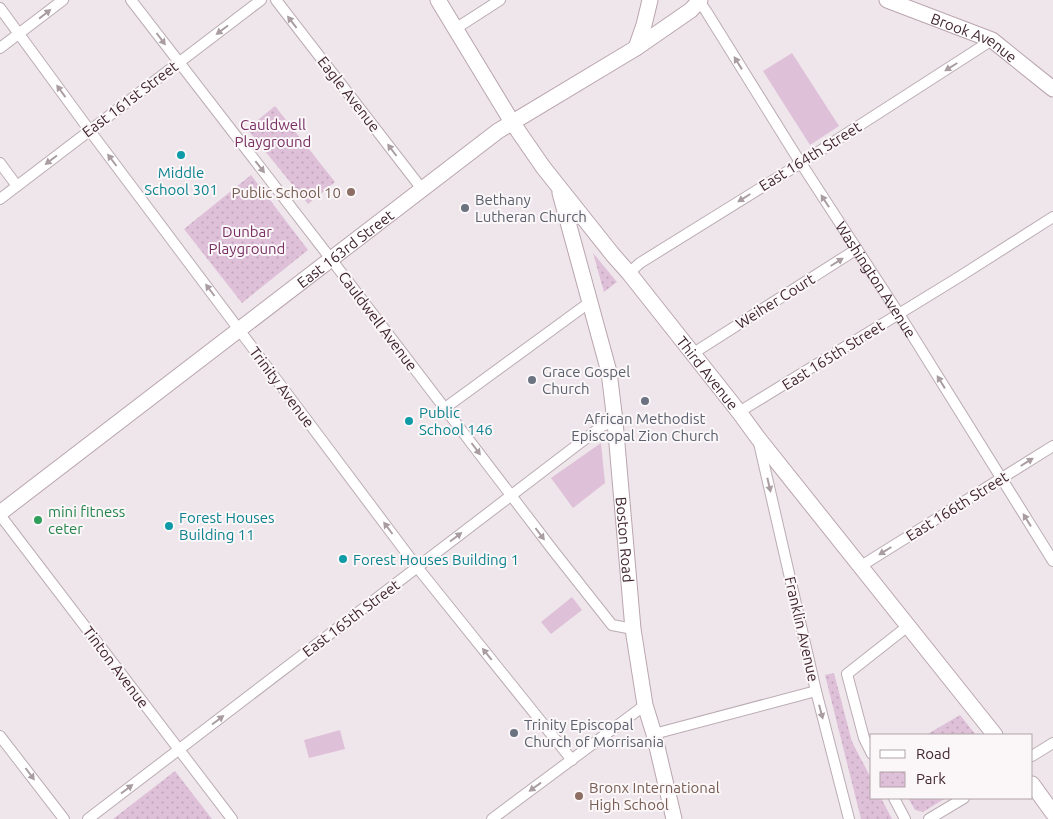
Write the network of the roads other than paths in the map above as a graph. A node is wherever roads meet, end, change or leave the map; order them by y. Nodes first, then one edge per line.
1 (63, 0) edge
2 (131, 0) edge
3 (261, 0) edge
4 (438, 0) edge
5 (500, 0) edge
6 (650, 0) edge
7 (699, 0) edge
8 (887, 0) edge
9 (276, 1) edge
10 (0, 8) edge
11 (455, 29) junction
12 (20, 33) junction
13 (992, 40) junction
14 (0, 48) edge
15 (636, 48) junction
16 (179, 62) junction
17 (1053, 89) edge
18 (512, 122) junction
19 (90, 131) junction
20 (0, 163) edge
21 (801, 163) junction
22 (17, 186) junction
23 (558, 186) junction
24 (422, 189) junction
25 (0, 199) edge
26 (1053, 217) edge
27 (590, 227) junction
28 (857, 249) junction
29 (331, 259) junction
30 (578, 260) junction
31 (629, 273) junction
32 (590, 302) junction
33 (899, 314) junction
34 (239, 329) junction
35 (692, 354) junction
36 (445, 408) junction
37 (739, 412) junction
38 (615, 421) junction
39 (758, 438) junction
40 (1053, 446) edge
41 (1001, 479) junction
42 (511, 495) junction
43 (0, 514) edge
44 (1053, 561) edge
45 (861, 566) junction
46 (417, 567) junction
47 (908, 626) junction
48 (633, 629) junction
49 (816, 691) junction
50 (645, 705) junction
51 (654, 734) junction
52 (994, 734) edge
53 (0, 736) edge
54 (1053, 743) edge
55 (179, 750) junction
56 (870, 750) edge
57 (1033, 755) edge
58 (572, 760) junction
59 (1033, 785) edge
60 (895, 799) edge
61 (962, 799) edge
62 (1053, 813) edge
63 (497, 817) edge
64 (64, 819) edge
65 (88, 819) edge
66 (232, 819) edge
67 (674, 819) edge
68 (849, 819) edge
69 (905, 819) edge
70 (929, 819) edge

12 -> 1 street
2 -> 16 street, Cauldwell Avenue
3 -> 16 street, East 161st Street
4 - 11 main road, Third Avenue
5 - 11 street
6 - 15 main road
7 - 15 main road, East 163rd Street
21 -> 7 street, Washington Avenue
8 - 13 main road, Brook Avenue
24 -> 9 street, Eagle Avenue
10 - 12 street, Trinity Avenue
11 - 18 main road, Third Avenue
12 - 14 street
19 -> 12 street, Trinity Avenue
13 - 17 main road, Brook Avenue
13 -> 21 street, East 164th Street
15 - 18 main road, East 163rd Street
16 - 19 street, East 161st Street
16 -> 29 street, Cauldwell Avenue
18 - 23 main road, Third Avenue
18 - 24 main road, East 163rd Street
19 -> 22 street, East 161st Street
34 -> 19 street, Trinity Avenue
20 - 22 street
28 -> 21 street, Washington Avenue
21 -> 31 street, East 164th Street
22 - 25 street, East 161st Street
23 - 27 main road, Third Avenue
23 - 30 main road, Boston Road
24 - 29 main road, East 163rd Street
26 - 33 street, East 165th Street
27 - 30 main road, Boston Road
27 - 31 main road, Third Avenue
28 - 33 street, Washington Avenue
35 -> 28 street, Weiher Court
29 - 34 main road, East 163rd Street
29 - 36 street, Cauldwell Avenue
30 - 32 main road, Boston Road
31 - 35 main road, Third Avenue
32 - 36 street
32 - 38 main road, Boston Road
33 - 37 street, East 165th Street
41 -> 33 street, Washington Avenue
34 - 43 main road, East 163rd Street
46 -> 34 street, Trinity Avenue
35 - 37 main road, Third Avenue
36 -> 42 street, Cauldwell Avenue
37 - 39 main road, Third Avenue
38 - 42 street, East 165th Street
38 - 48 main road, Boston Road
39 - 45 main road, Third Avenue
39 -> 49 street, Franklin Avenue
41 -> 40 street, East 166th Street
44 -> 41 street, Washington Avenue
41 -> 45 street, East 166th Street
46 -> 42 street, East 165th Street
42 -> 48 street, Cauldwell Avenue
43 - 55 street, Tinton Avenue
45 - 47 main road, Third Avenue
55 -> 46 street, East 165th Street
58 -> 46 street, Trinity Avenue
47 - 52 main road, Third Avenue
47 - 56 street
48 - 50 main road, Boston Road
49 - 51 street
49 -> 68 street, Franklin Avenue
50 - 51 main road, Boston Road
50 - 58 street
51 - 67 main road, Boston Road
53 -> 64 street
54 - 57 street
65 -> 55 street, East 165th Street
55 - 66 street, Tinton Avenue
58 -> 63 street
59 - 62 main road
60 - 69 street
61 - 70 street

